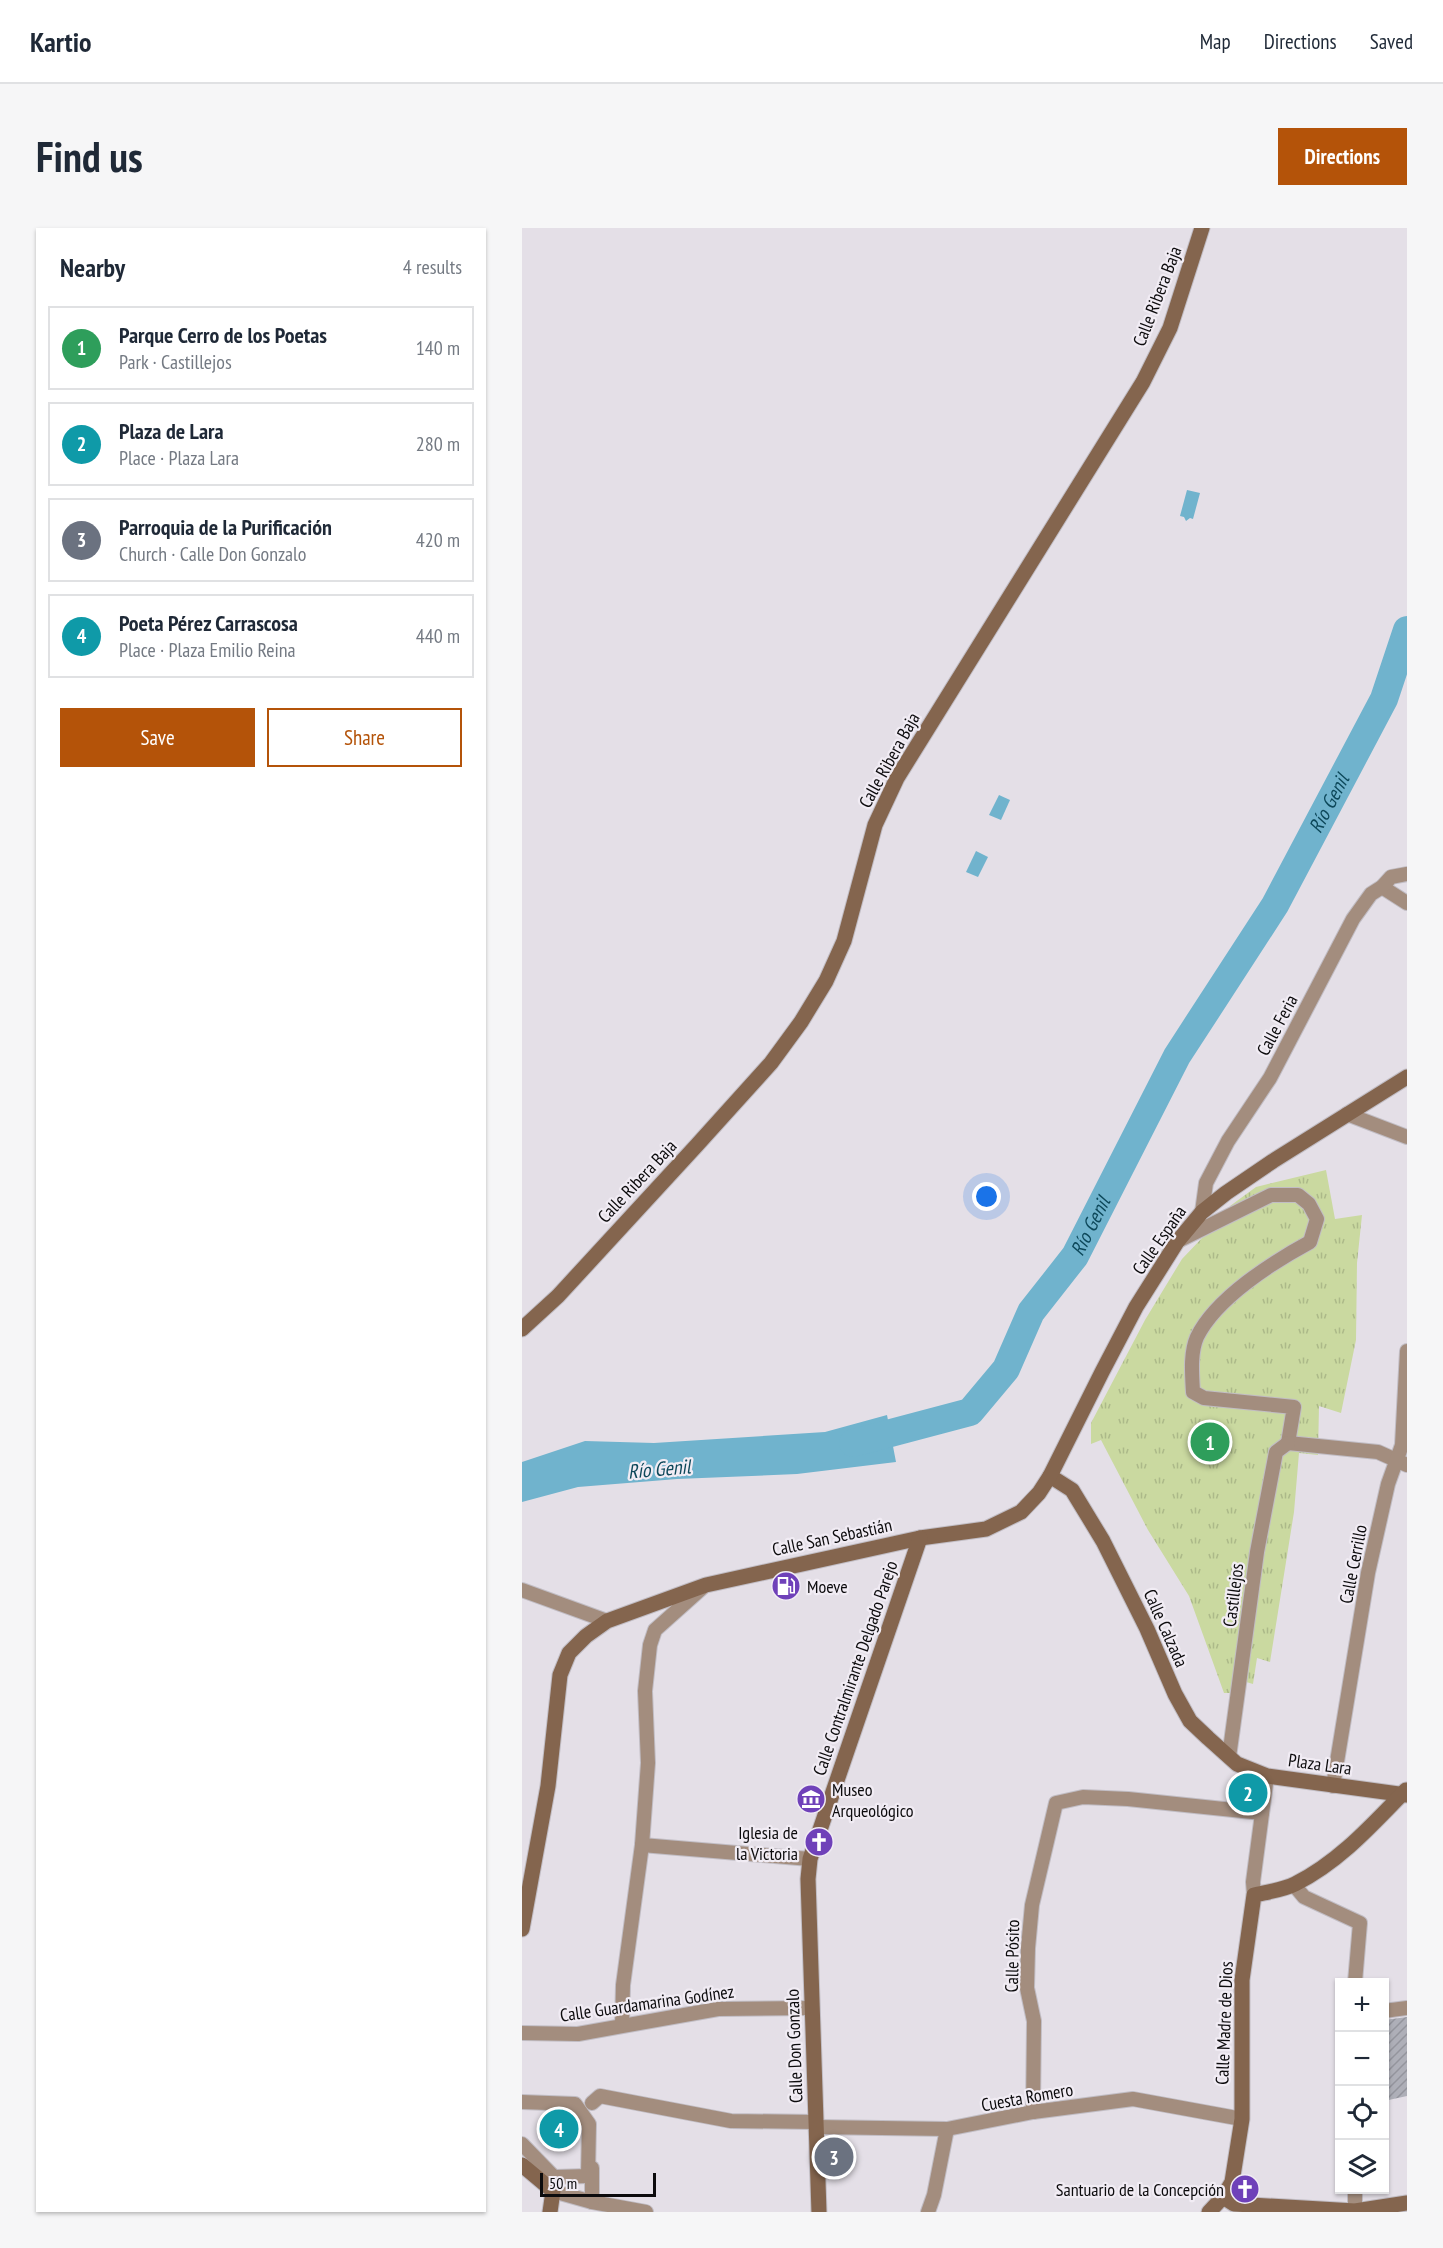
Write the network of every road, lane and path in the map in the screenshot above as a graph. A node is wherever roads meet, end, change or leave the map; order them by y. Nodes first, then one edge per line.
1 (1202, 228) edge
2 (1407, 874) edge
3 (1382, 887) junction
4 (1407, 903) edge
5 (1407, 1077) edge
6 (1347, 1114) junction
7 (1407, 1137) edge
8 (1202, 1212) junction
9 (1177, 1242) junction
10 (522, 1329) edge
11 (1407, 1351) edge
12 (1288, 1443) junction
13 (1401, 1463) edge
14 (1050, 1476) junction
15 (920, 1538) junction
16 (706, 1585) junction
17 (522, 1590) edge
18 (607, 1621) junction
19 (1229, 1757) junction
20 (1267, 1776) junction
21 (1333, 1786) junction
22 (1406, 1793) edge
23 (1262, 1813) junction
24 (642, 1845) junction
25 (810, 1859) junction
26 (808, 1879) joint
27 (1293, 1885) junction
28 (1254, 1895) junction
29 (522, 1929) edge
30 (1354, 1978) edge
31 (812, 2008) junction
32 (1407, 2008) edge
33 (1389, 2010) edge
34 (622, 2025) junction
35 (522, 2033) edge
36 (522, 2095) edge
37 (522, 2102) edge
38 (592, 2103) junction
39 (1033, 2112) junction
40 (1242, 2119) junction
41 (816, 2124) junction
42 (947, 2129) junction
43 (522, 2144) edge
44 (522, 2165) edge
45 (553, 2191) junction
46 (1355, 2194) edge
47 (1223, 2197) junction
48 (592, 2202) junction
49 (1407, 2203) edge
50 (550, 2212) edge
51 (646, 2212) edge
52 (819, 2212) edge
53 (928, 2212) edge
54 (1209, 2212) edge
55 (1354, 2212) edge

1 - 10 street, Calle Ribera Baja
2 - 3 street, Calle Feria
3 - 4 street
3 - 8 street, Calle Feria
5 - 6 street, Calle España
6 - 7 street
6 - 8 street, Calle España
8 - 9 street, Calle España
9 - 12 street
9 - 14 street, Calle España
11 - 13 street, Calle Cerrillo
12 - 13 street
12 - 19 street, Castillejos
13 - 21 street, Calle Cerrillo
14 - 15 street, Calle San Sebastián
14 - 19 street, Calle Calzada
15 - 16 street, Calle San Sebastián
15 - 25 street, Calle Contralmirante Delgado Parejo
16 - 18 street, Calle San Sebastián
16 - 24 street
17 - 18 street
18 - 29 street, Calle San Sebastián
19 - 20 street, Calle Calzada
20 - 21 street, Plaza Lara
20 - 23 street, Plaza Lara
21 - 22 street, Plaza Lara
22 - 27 street
23 - 28 street, Calle Madre de Dios
23 - 39 street, Calle Pósito
24 - 25 street
24 - 34 street
25 - 26 street, Calle Contralmirante Delgado Parejo
26 - 31 street, Calle Don Gonzalo
27 - 28 street
27 - 30 street
28 - 40 street, Calle Madre de Dios
31 - 34 street, Calle Guardamarina Godínez
31 - 41 street, Calle Don Gonzalo
32 - 33 street
34 - 35 street, Calle Guardamarina Godínez
36 - 38 street
37 - 43 street
38 - 41 street, Cuesta Romero
38 - 48 street
39 - 40 street, Cuesta Romero
39 - 42 street, Cuesta Romero
40 - 47 street, Calle Madre de Dios
41 - 42 street, Cuesta Romero
41 - 52 street, Calle Don Gonzalo
42 - 53 street
44 - 45 street
45 - 48 street
45 - 50 street
46 - 55 street
47 - 54 street
47 - 55 street
48 - 51 street
49 - 55 street

